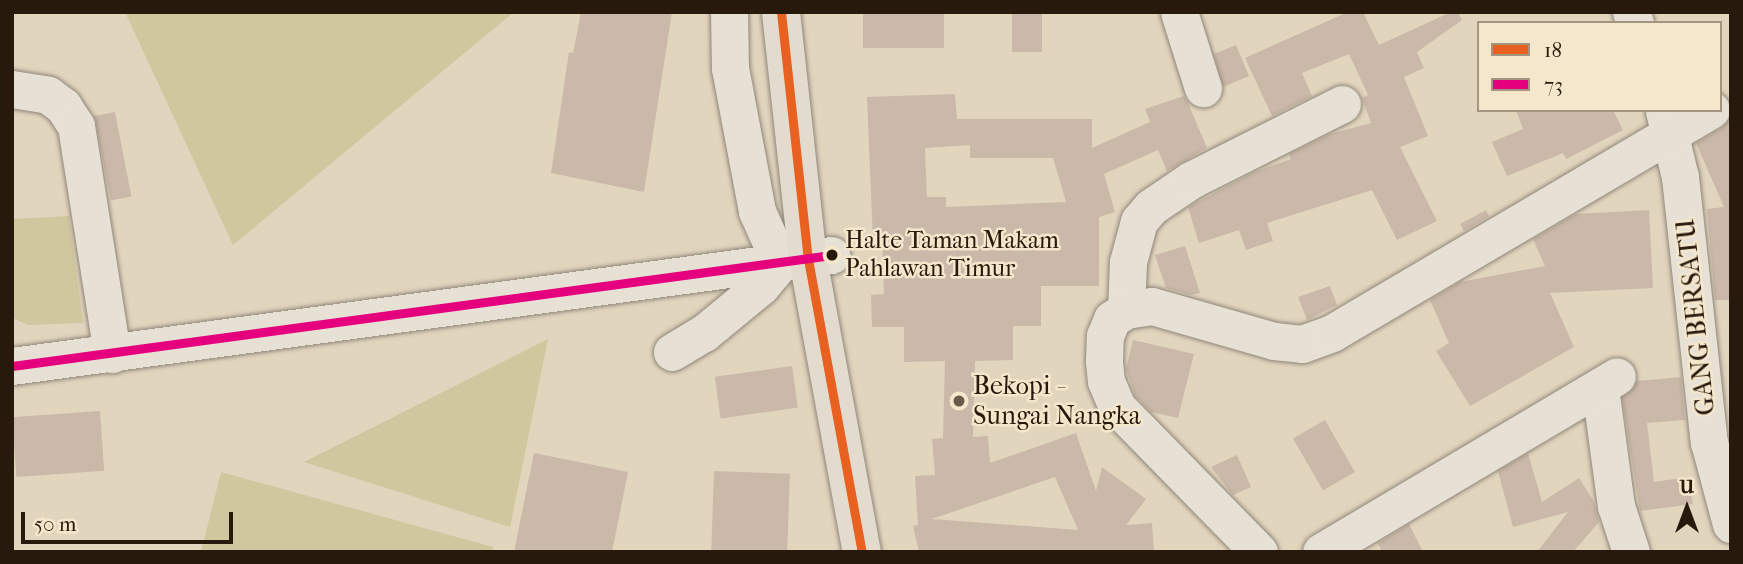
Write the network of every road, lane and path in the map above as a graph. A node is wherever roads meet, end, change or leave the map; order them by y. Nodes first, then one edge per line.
1 (729, 12) edge
2 (780, 12) edge
3 (807, 12) edge
4 (1179, 12) edge
5 (1203, 88) dead end
6 (12, 89) edge
7 (1342, 104) dead end
8 (1703, 112) edge
9 (1667, 121) edge
10 (807, 259) junction
11 (1126, 310) junction
12 (672, 352) dead end
13 (112, 354) junction
14 (12, 366) edge
15 (1731, 524) edge
16 (862, 552) edge
17 (887, 552) edge
18 (1259, 552) edge
19 (1321, 552) edge
20 (1631, 552) edge

1 - 10 street
2 - 10 highway
3 - 10 highway
4 - 5 street
6 - 13 street
7 - 11 street
8 - 9 street
9 - 11 street
9 - 15 street, GANG BERSATU
10 - 12 street
10 - 13 street
10 - 16 highway
10 - 17 highway
11 - 18 street
13 - 14 street
19 - 20 street

